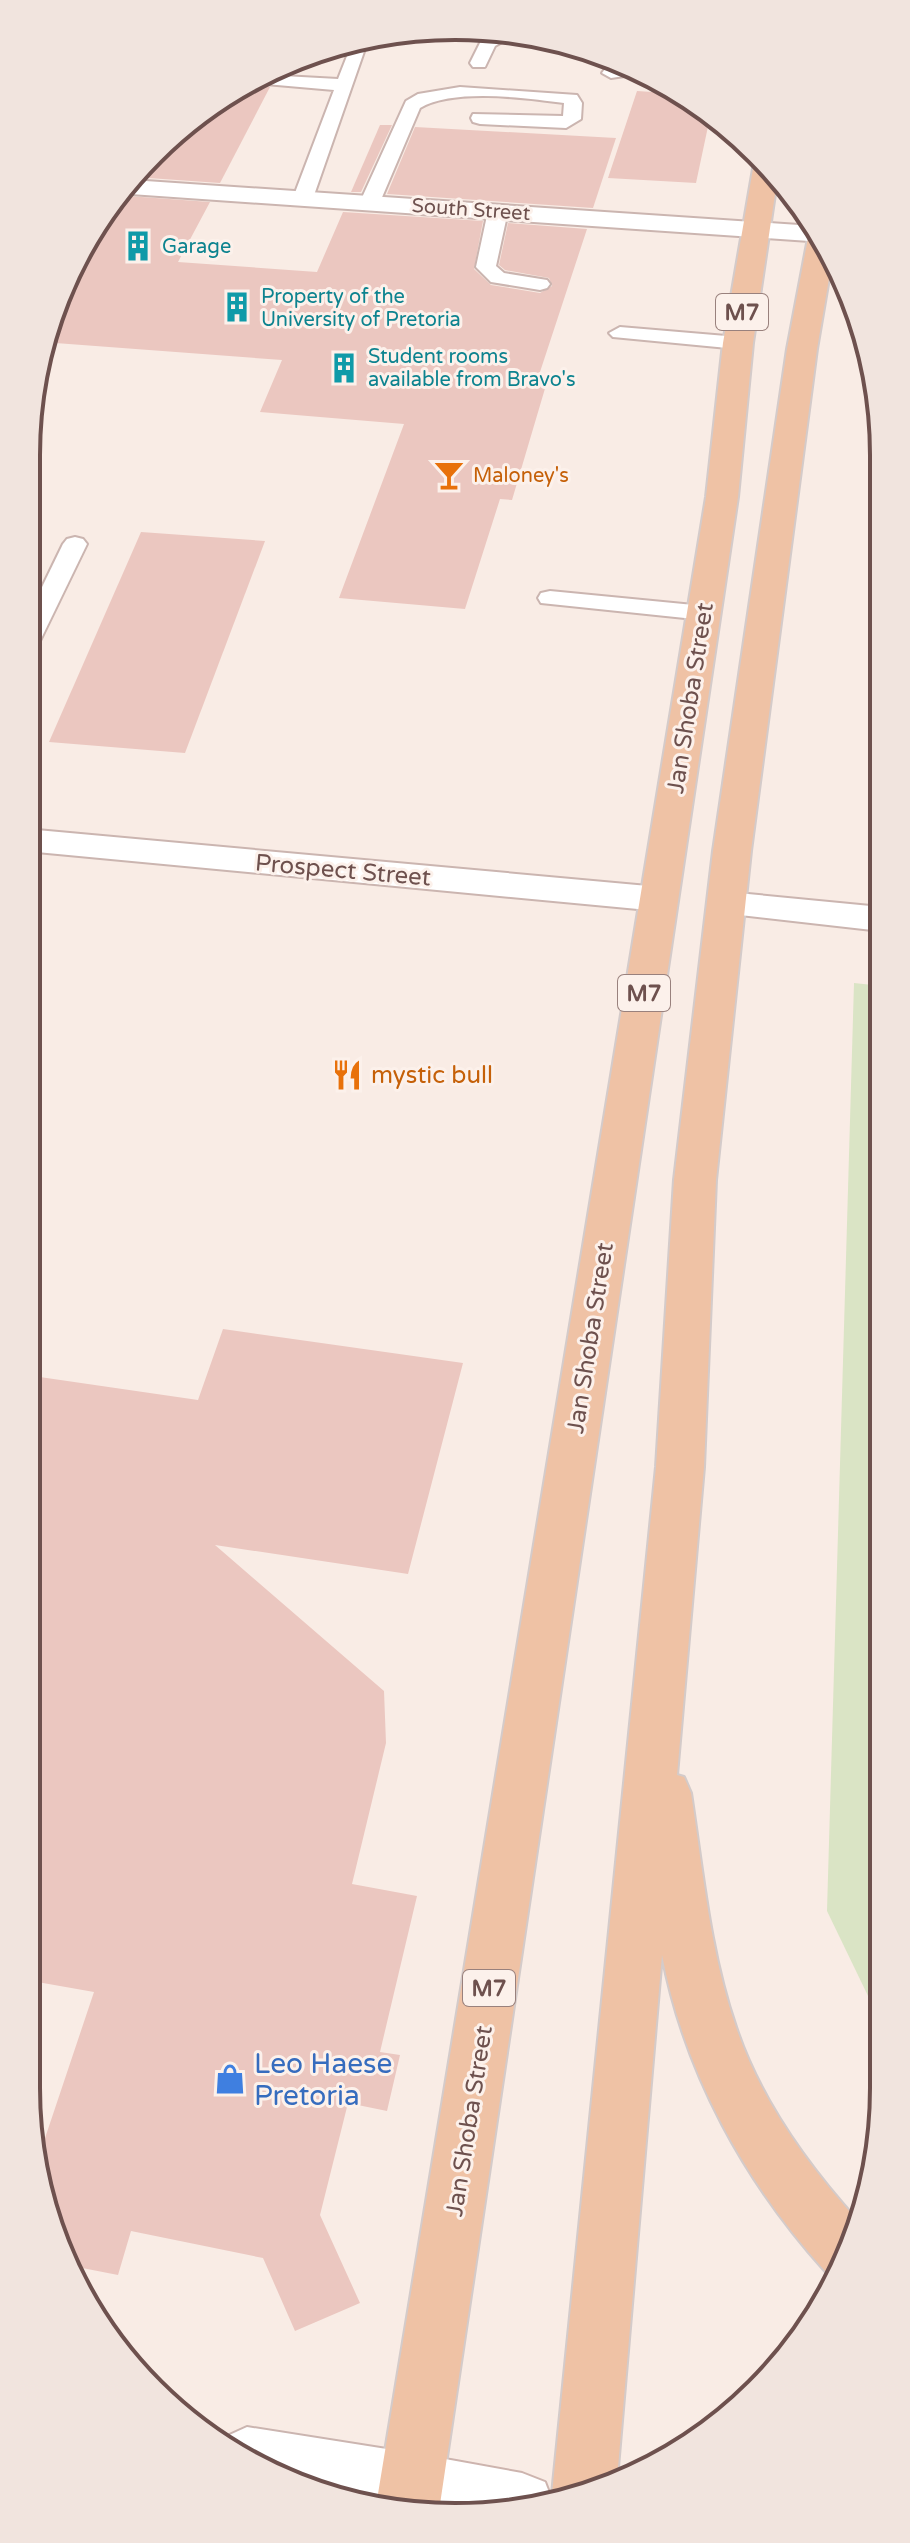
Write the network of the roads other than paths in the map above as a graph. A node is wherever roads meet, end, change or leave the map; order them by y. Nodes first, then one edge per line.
1 (490, 42) edge
2 (357, 52) edge
3 (479, 63) dead end
4 (611, 73) dead end
5 (616, 73) edge
6 (275, 81) edge
7 (345, 85) junction
8 (480, 118) dead end
9 (764, 178) edge
10 (137, 188) edge
11 (303, 198) junction
12 (370, 202) junction
13 (498, 211) junction
14 (754, 230) junction
15 (806, 235) edge
16 (817, 254) edge
17 (540, 284) dead end
18 (620, 333) dead end
19 (738, 343) junction
20 (75, 544) dead end
21 (550, 598) dead end
22 (704, 613) junction
23 (40, 616) edge
24 (40, 841) edge
25 (659, 899) junction
26 (727, 904) junction
27 (870, 918) edge
28 (655, 1723) junction
29 (839, 2244) edge
30 (296, 2471) edge
31 (585, 2482) edge
32 (410, 2499) edge
33 (473, 2502) edge

1 - 3 lane
2 - 7 lane
4 - 5 lane
6 - 7 lane
7 - 11 lane
8 - 12 lane
9 - 14 main road, Jan Shoba Street / M7
10 - 11 street, South Street
11 - 12 street, South Street
12 - 13 street, South Street
13 - 14 street, South Street
13 - 17 lane
14 - 15 street, South Street
14 - 19 main road, Jan Shoba Street / M7
16 - 26 main road
18 - 19 lane
19 - 22 main road, Jan Shoba Street / M7
20 - 23 lane
21 - 22 lane
22 - 25 main road, Jan Shoba Street / M7
24 - 25 street, Prospect Street
25 - 32 main road, Jan Shoba Street / M7
26 - 27 street
26 - 28 main road
28 - 29 main road
28 - 31 main road
30 - 32 street
32 - 33 street

